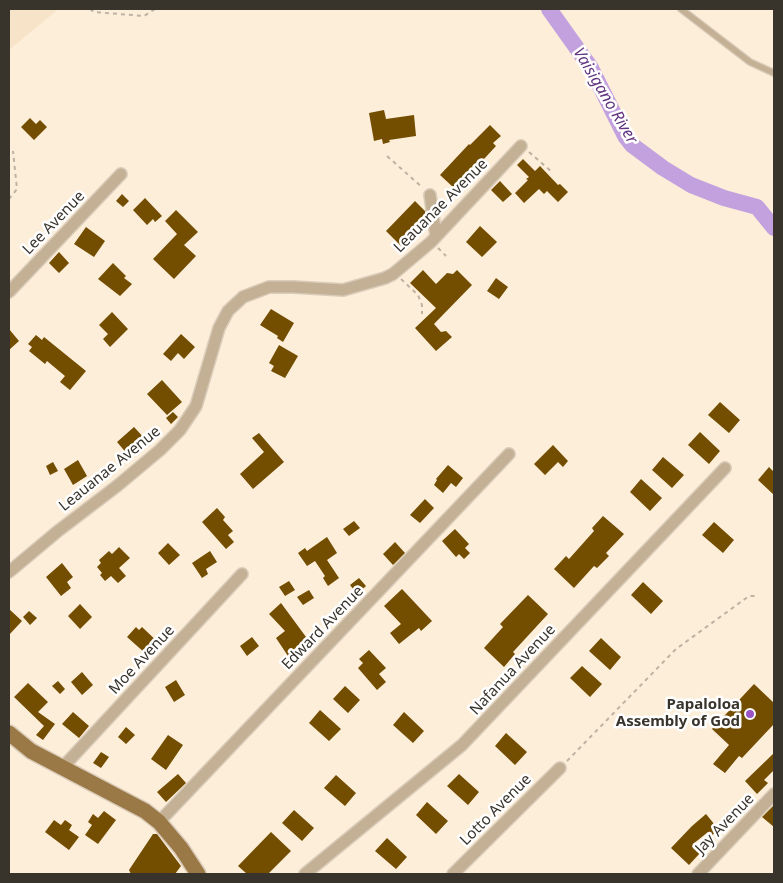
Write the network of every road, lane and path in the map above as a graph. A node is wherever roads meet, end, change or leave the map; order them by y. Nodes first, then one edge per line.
1 (90, 9) edge
2 (155, 9) edge
3 (681, 9) edge
4 (774, 73) edge
5 (521, 146) joint
6 (13, 151) dead end
7 (387, 156) dead end
8 (552, 172) dead end
9 (121, 174) dead end
10 (430, 195) joint
11 (9, 198) edge
12 (436, 236) junction
13 (393, 274) junction
14 (9, 292) edge
15 (422, 314) dead end
16 (509, 454) dead end
17 (725, 468) dead end
18 (9, 572) edge
19 (242, 574) dead end
20 (758, 596) dead end
21 (9, 733) edge
22 (63, 767) junction
23 (560, 768) joint
24 (774, 794) edge
25 (159, 822) junction
26 (198, 874) edge
27 (305, 874) edge
28 (453, 874) edge
29 (698, 874) edge

1 - 2 path
3 - 4 lane
5 - 8 path
5 - 12 street, Leauanae Avenue
6 - 11 path
7 - 10 path
9 - 14 street, Lee Avenue
10 - 12 street
12 - 13 street, Leauanae Avenue
13 - 15 path
13 - 18 street, Leauanae Avenue
16 - 25 street, Edward Avenue
17 - 27 street, Nafanua Avenue
19 - 22 street, Moe Avenue
20 - 23 path
21 - 22 main road
22 - 25 main road
23 - 28 street, Lotto Avenue
24 - 29 street, Jay Avenue
25 - 26 main road

